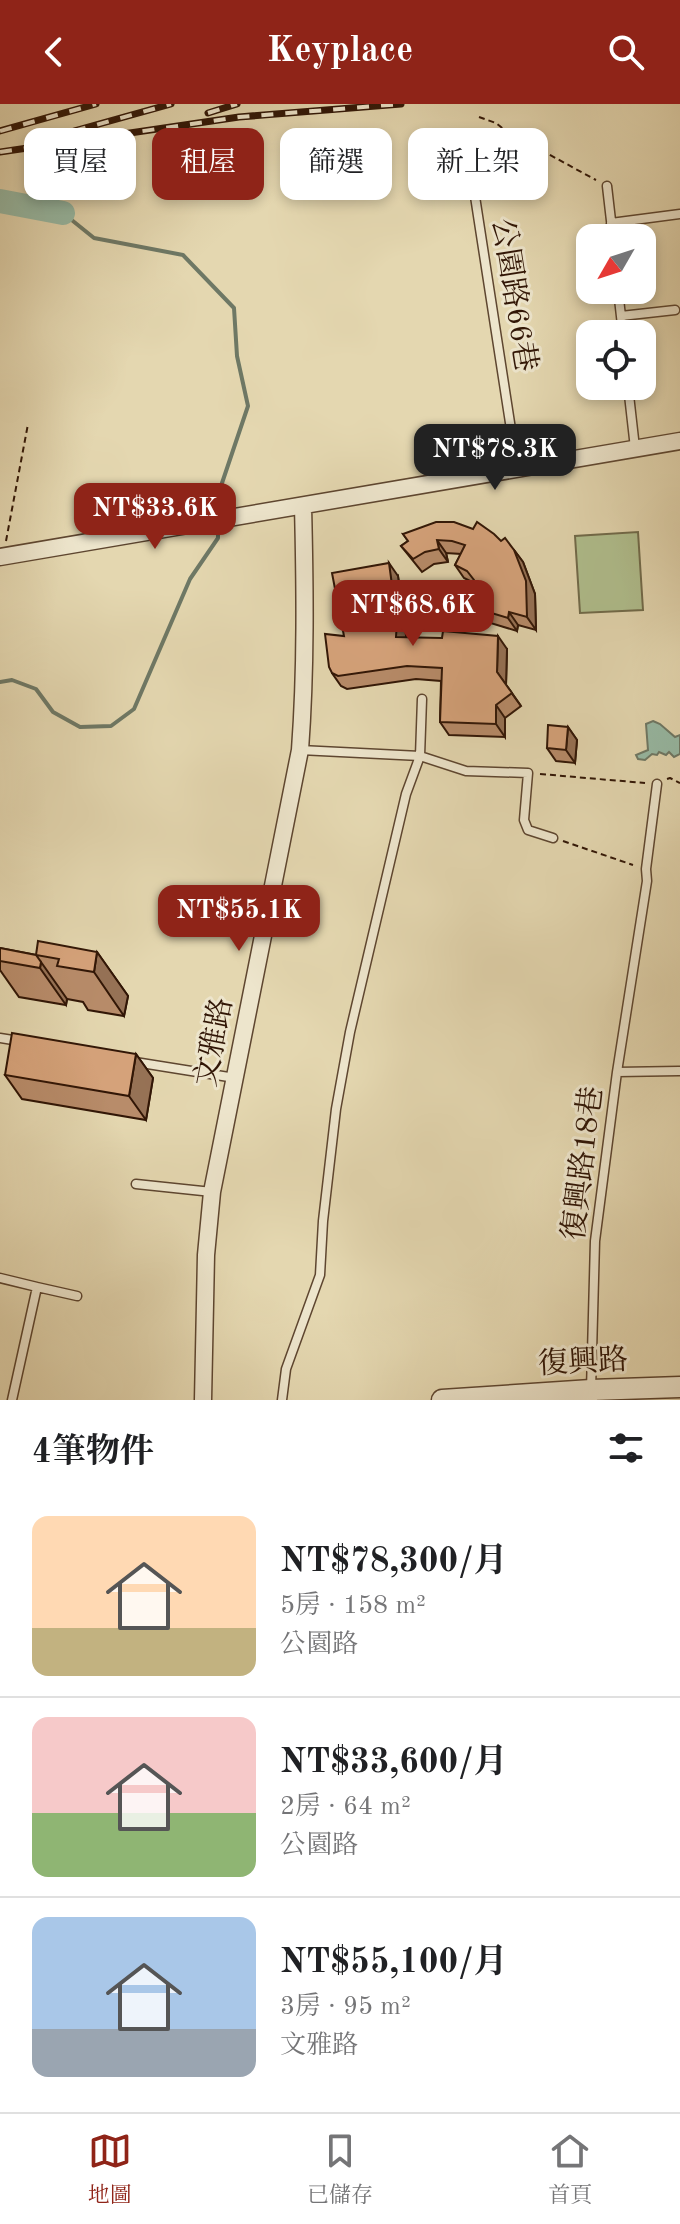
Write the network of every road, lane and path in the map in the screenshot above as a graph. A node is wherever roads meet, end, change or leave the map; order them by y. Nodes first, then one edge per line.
1 (479, 117) dead end
2 (502, 128) edge
3 (548, 154) edge
4 (607, 186) joint
5 (476, 200) edge
6 (680, 214) edge
7 (611, 223) joint
8 (620, 304) edge
9 (675, 310) dead end
10 (621, 316) junction
11 (621, 320) edge
12 (630, 400) edge
13 (28, 424) dead end
14 (680, 441) edge
15 (635, 448) junction
16 (517, 468) junction
17 (303, 506) junction
18 (2, 556) edge
19 (422, 699) dead end
20 (300, 750) junction
21 (420, 756) junction
22 (528, 773) junction
23 (657, 784) joint
24 (553, 838) joint
25 (646, 869) junction
26 (0, 1038) edge
27 (30, 1043) edge
28 (120, 1059) edge
29 (680, 1061) edge
30 (680, 1071) edge
31 (617, 1072) junction
32 (235, 1078) junction
33 (136, 1184) dead end
34 (212, 1192) junction
35 (0, 1278) edge
36 (37, 1287) junction
37 (77, 1296) dead end
38 (680, 1387) edge
39 (592, 1395) edge
40 (554, 1396) edge
41 (471, 1399) edge
42 (12, 1400) edge
43 (203, 1400) edge
44 (282, 1400) edge
45 (442, 1400) edge

1 - 2 path
3 - 4 path
4 - 7 lane
5 - 16 lane, 公園路66巷
6 - 7 lane
8 - 10 lane
9 - 10 lane
10 - 11 lane
12 - 15 lane
13 - 18 path
14 - 15 street
15 - 16 street
16 - 17 street
17 - 18 street
17 - 20 street, 文雅路
19 - 21 lane
20 - 21 lane
20 - 32 street, 文雅路
21 - 22 lane
21 - 44 lane
22 - 23 path
22 - 24 lane
23 - 25 lane, 復興路18巷
24 - 25 path
25 - 31 lane, 復興路18巷
26 - 27 lane
28 - 32 lane
29 - 30 lane
30 - 31 lane
31 - 39 lane, 復興路18巷
32 - 34 street, 文雅路
33 - 34 lane
34 - 43 street, 文雅路
35 - 36 lane
36 - 37 lane
36 - 42 lane
38 - 39 street, 復興路
39 - 40 street, 復興路
40 - 41 street, 復興路
41 - 45 street, 復興路

